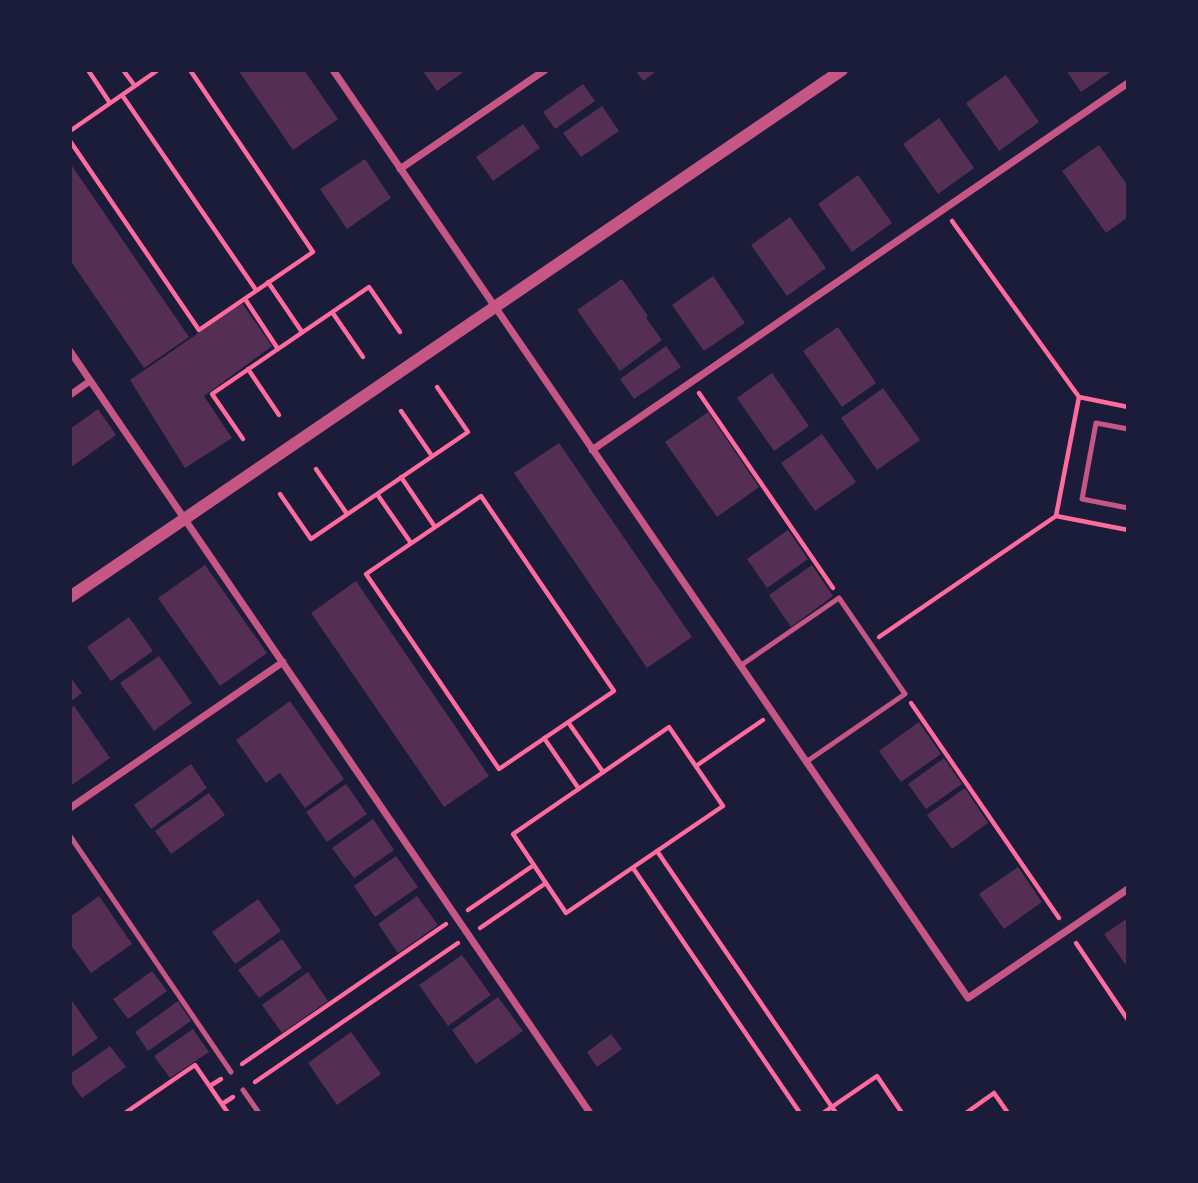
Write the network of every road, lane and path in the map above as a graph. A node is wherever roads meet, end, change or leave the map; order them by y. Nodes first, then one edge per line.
1 (88, 70) edge
2 (123, 70) edge
3 (158, 70) edge
4 (190, 70) edge
5 (333, 70) edge
6 (545, 70) edge
7 (842, 70) edge
8 (1128, 83) edge
9 (135, 86) junction
10 (122, 94) junction
11 (110, 103) junction
12 (70, 131) edge
13 (70, 141) edge
14 (400, 169) junction
15 (943, 209) junction
16 (268, 282) junction
17 (256, 290) junction
18 (244, 299) junction
19 (495, 307) junction
20 (332, 312) junction
21 (302, 332) junction
22 (400, 332) dead end
23 (278, 349) junction
24 (70, 351) edge
25 (363, 357) dead end
26 (248, 369) junction
27 (90, 381) junction
28 (691, 382) junction
29 (437, 387) dead end
30 (70, 395) edge
31 (1079, 397) dead end
32 (401, 411) dead end
33 (279, 415) dead end
34 (1128, 429) edge
35 (243, 439) dead end
36 (592, 450) junction
37 (432, 456) junction
38 (316, 469) dead end
39 (401, 477) junction
40 (280, 494) dead end
41 (377, 494) junction
42 (1128, 508) edge
43 (347, 514) junction
44 (1056, 516) dead end
45 (185, 519) junction
46 (435, 527) junction
47 (411, 544) junction
48 (70, 597) edge
49 (839, 598) junction
50 (870, 643) junction
51 (283, 662) junction
52 (740, 666) junction
53 (905, 694) junction
54 (773, 714) junction
55 (568, 722) junction
56 (544, 738) junction
57 (806, 762) junction
58 (696, 766) junction
59 (603, 772) junction
60 (579, 789) junction
61 (70, 808) edge
62 (70, 836) edge
63 (657, 851) junction
64 (534, 864) junction
65 (633, 868) junction
66 (546, 883) junction
67 (1128, 888) edge
68 (457, 917) junction
69 (1067, 930) junction
70 (469, 935) junction
71 (1128, 1020) edge
72 (231, 1072) junction
73 (210, 1086) junction
74 (243, 1090) junction
75 (222, 1104) junction
76 (831, 1107) junction
77 (125, 1113) edge
78 (228, 1113) edge
79 (259, 1113) edge
80 (590, 1113) edge
81 (800, 1113) edge
82 (823, 1113) edge
83 (836, 1113) edge
84 (902, 1113) edge
85 (965, 1113) edge
86 (1008, 1113) edge

1 - 11 path
2 - 9 path
3 - 9 path
4 - 16 path
5 - 14 street
6 - 14 street
7 - 19 street
8 - 15 street
9 - 10 path
10 - 11 path
10 - 17 path
11 - 12 path
13 - 18 path
14 - 19 street
15 - 28 street
15 - 31 path
16 - 17 path
16 - 21 path
17 - 18 path
18 - 23 path
19 - 36 street
19 - 45 street
20 - 21 path
20 - 22 path
20 - 25 path
21 - 23 path
23 - 26 path
24 - 27 street
26 - 33 path
26 - 35 path
27 - 30 street
27 - 45 street
28 - 36 street
28 - 49 path
29 - 37 path
32 - 37 path
34 - 42 lane
36 - 52 street
37 - 39 path
38 - 43 path
39 - 41 path
39 - 46 path
40 - 43 path
41 - 43 path
41 - 47 path
44 - 50 path
45 - 48 street
45 - 51 street
46 - 47 path
46 - 55 path
47 - 56 path
49 - 50 lane
49 - 52 lane
50 - 53 lane
51 - 61 street
51 - 68 street
52 - 54 street
53 - 57 lane
53 - 69 path
54 - 57 street
54 - 58 path
55 - 56 path
55 - 59 path
56 - 60 path
57 - 69 street
58 - 59 path
58 - 63 path
59 - 60 path
60 - 64 path
62 - 72 lane
63 - 65 path
63 - 76 path
64 - 66 path
64 - 68 path
65 - 66 path
65 - 81 path
66 - 70 path
67 - 69 street
68 - 70 street
68 - 72 path
69 - 71 path
70 - 74 path
70 - 80 street
72 - 73 path
73 - 75 path
73 - 77 path
74 - 75 path
74 - 79 lane
75 - 78 path
76 - 82 path
76 - 83 path
76 - 84 path
85 - 86 path

